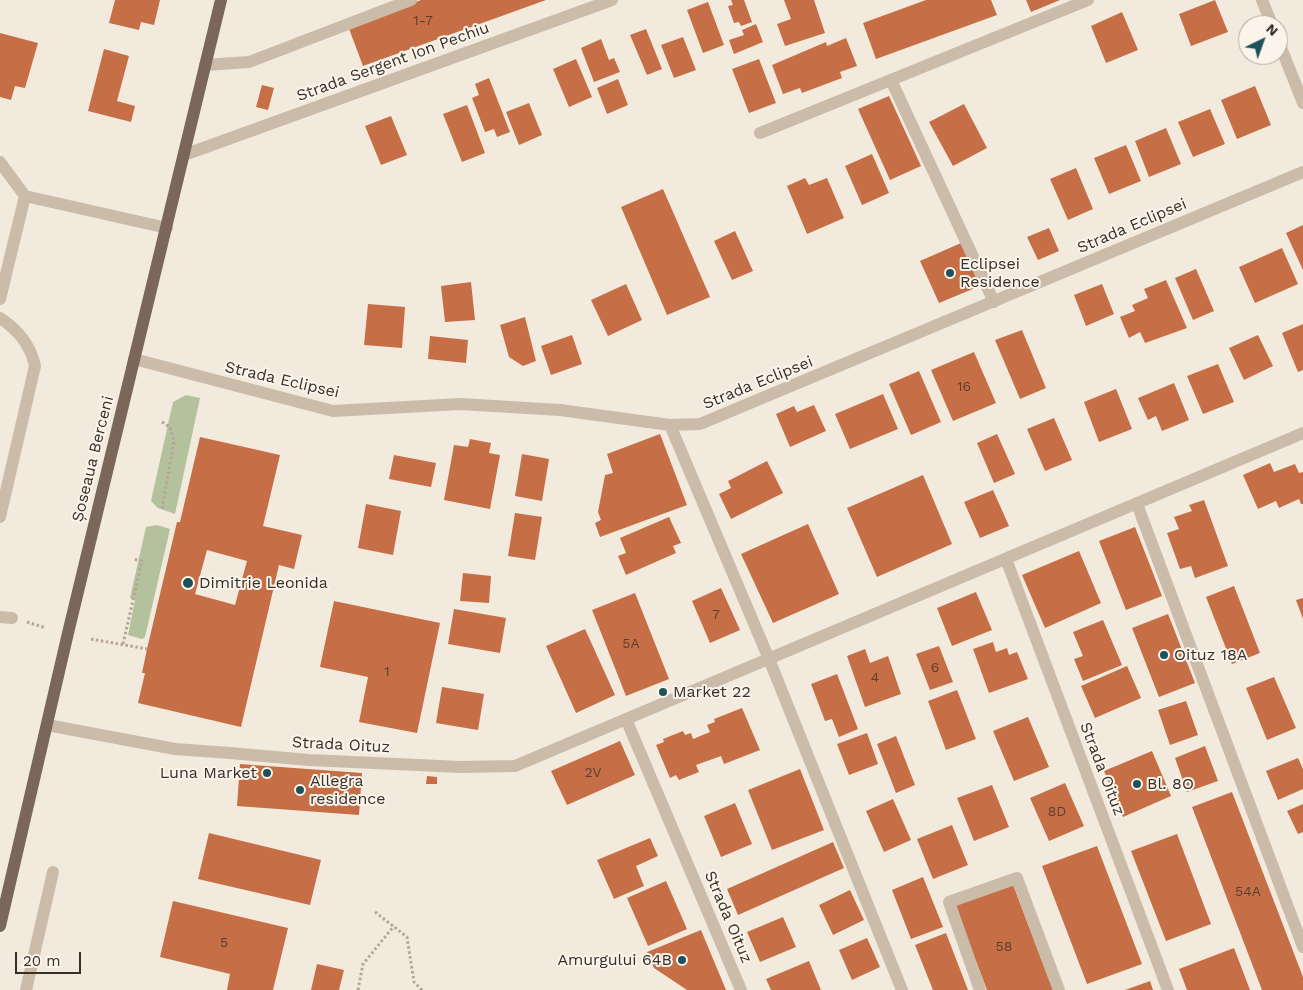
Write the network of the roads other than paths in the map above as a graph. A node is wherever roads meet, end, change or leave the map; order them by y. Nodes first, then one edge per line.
1 (221, 0) edge
2 (411, 0) edge
3 (612, 0) edge
4 (1088, 0) edge
5 (1262, 0) edge
6 (1268, 15) edge
7 (205, 65) junction
8 (1288, 65) edge
9 (891, 80) junction
10 (1303, 103) edge
11 (760, 134) dead end
12 (184, 155) junction
13 (0, 162) edge
14 (1303, 172) edge
15 (25, 196) junction
16 (167, 228) junction
17 (0, 299) edge
18 (994, 302) junction
19 (0, 318) edge
20 (134, 359) junction
21 (670, 425) junction
22 (1303, 433) edge
23 (1137, 504) junction
24 (0, 517) edge
25 (1006, 559) junction
26 (768, 659) junction
27 (626, 719) junction
28 (46, 725) junction
29 (53, 872) dead end
30 (0, 926) edge
31 (1303, 947) edge
32 (26, 990) edge
33 (741, 990) edge
34 (902, 990) edge
35 (980, 990) edge
36 (1059, 990) edge
37 (1168, 990) edge

1 - 7 main road, Șoseaua Berceni
2 - 7 street
3 - 12 street, Strada Sergent Ion Pechiu
4 - 9 street
5 - 6 street
7 - 12 main road, Șoseaua Berceni
8 - 10 street
9 - 11 street
9 - 18 street
12 - 16 main road, Șoseaua Berceni
13 - 15 street
14 - 18 street, Strada Eclipsei
15 - 16 street
15 - 17 street
16 - 20 main road, Șoseaua Berceni
18 - 21 street, Strada Eclipsei
19 - 24 street
20 - 21 street, Strada Eclipsei
20 - 28 main road, Șoseaua Berceni
21 - 26 street
22 - 23 street, Strada Oituz
23 - 25 street, Strada Oituz
23 - 31 street
25 - 26 street, Strada Oituz
25 - 37 street, Strada Oituz
26 - 27 street, Strada Oituz
26 - 34 street
27 - 28 street, Strada Oituz
27 - 33 street, Strada Oituz
28 - 30 main road, Șoseaua Berceni
29 - 32 street
35 - 36 street

